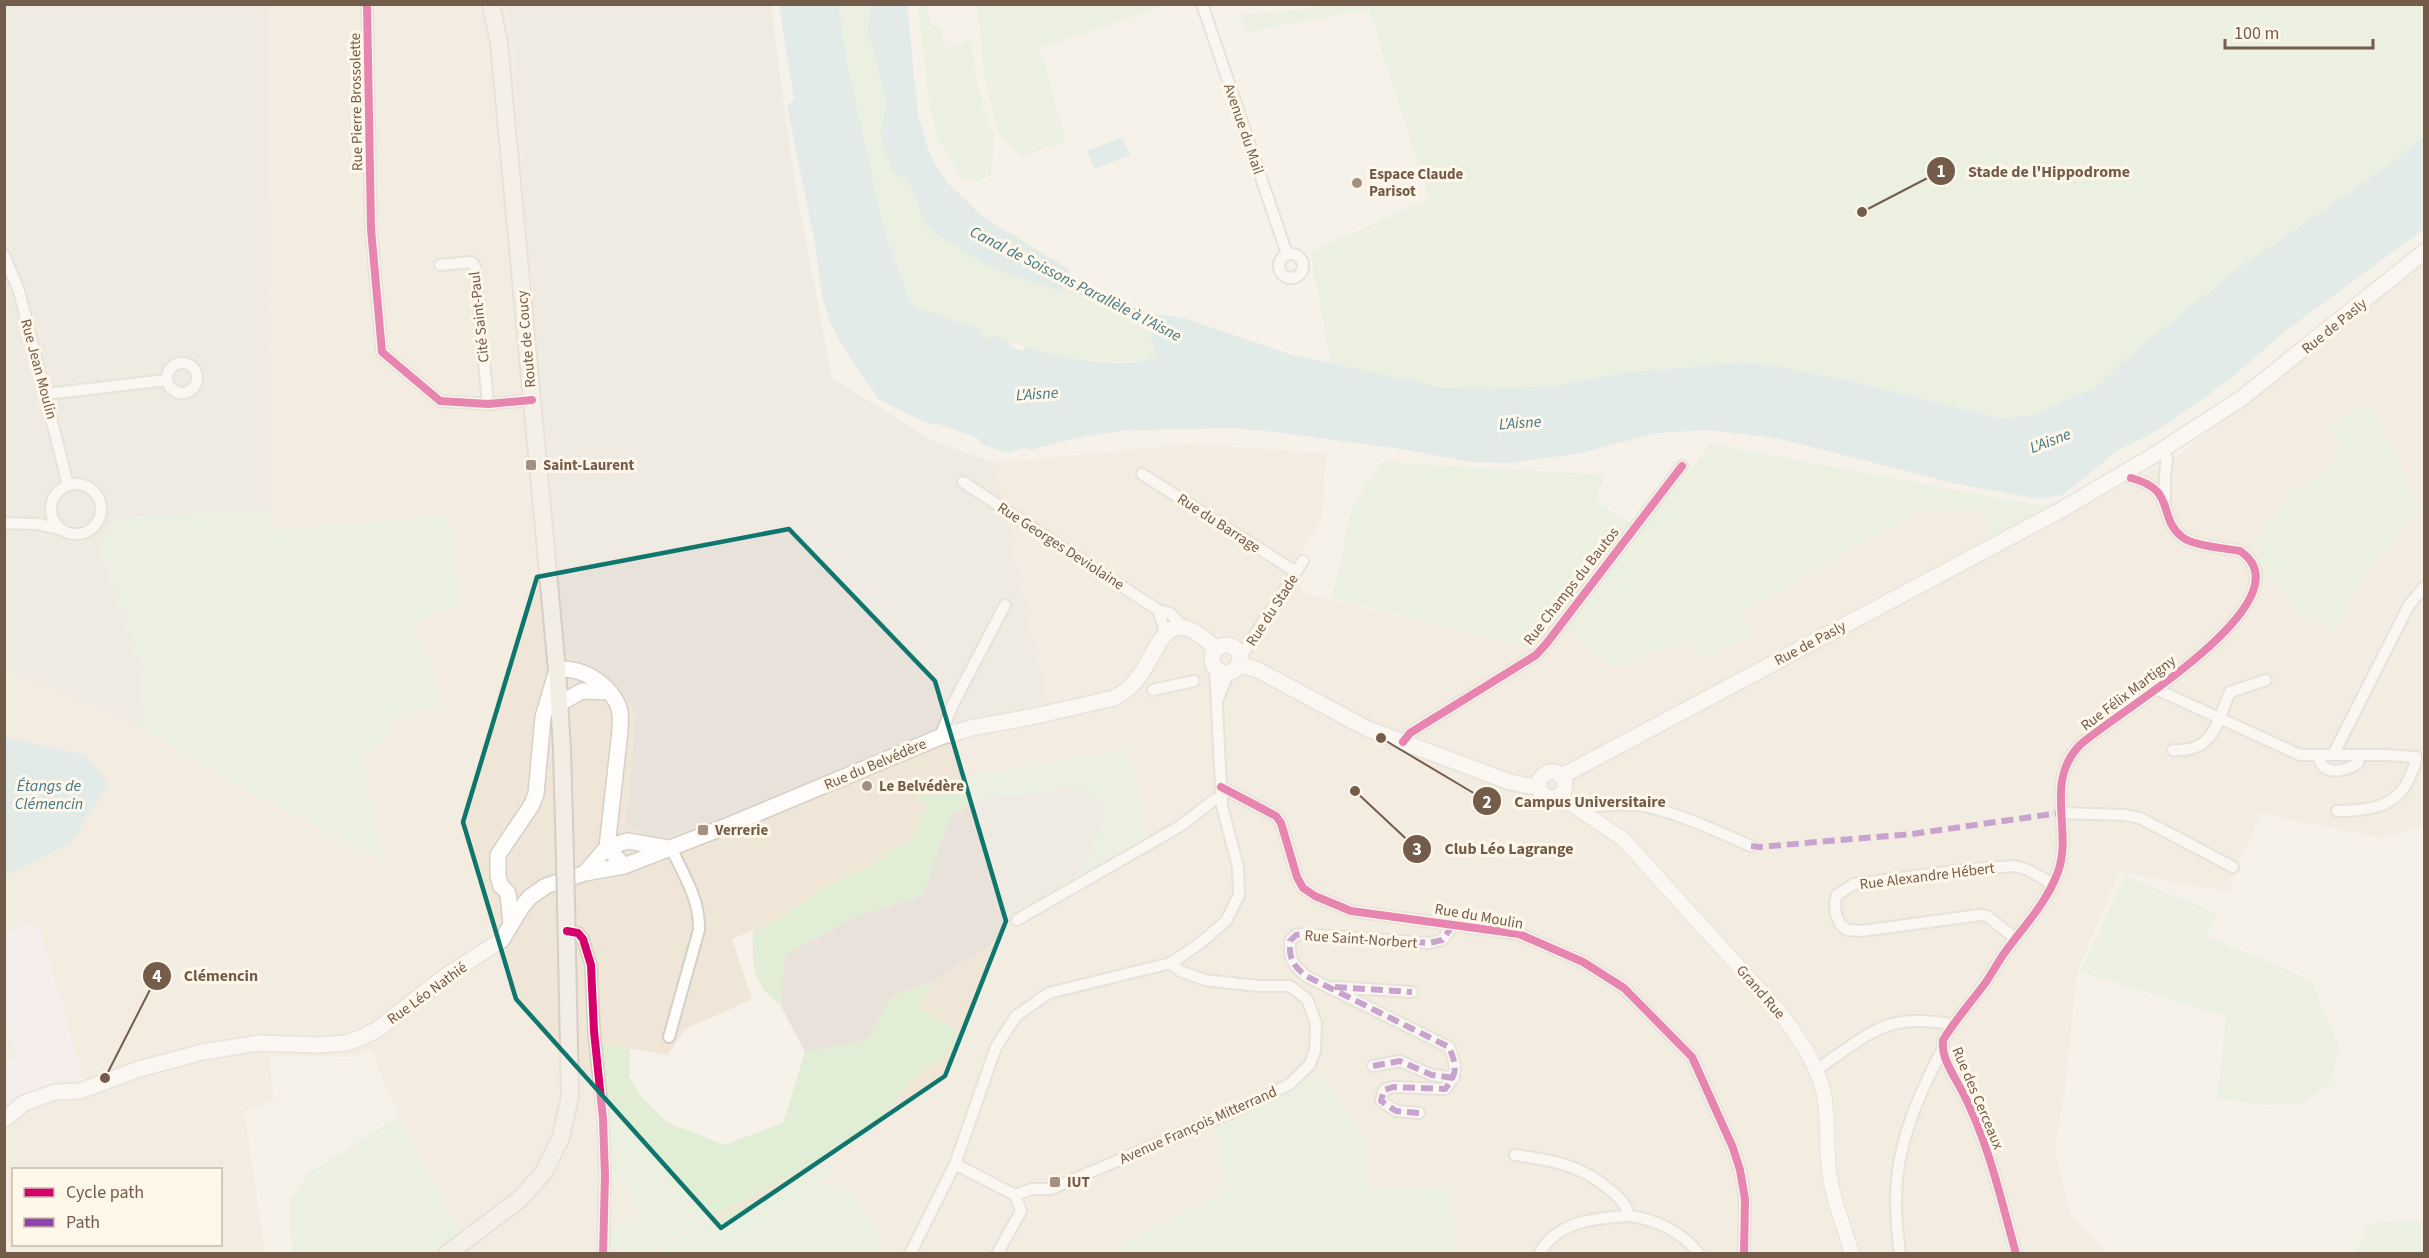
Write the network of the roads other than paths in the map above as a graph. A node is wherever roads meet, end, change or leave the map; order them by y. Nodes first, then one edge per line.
1 (367, 4) edge
2 (491, 4) edge
3 (500, 4) edge
4 (1202, 4) edge
5 (500, 43) junction
6 (2424, 252) edge
7 (1287, 254) dead end
8 (4, 255) edge
9 (440, 265) dead end
10 (167, 380) dead end
11 (46, 394) junction
12 (2242, 398) junction
13 (532, 400) junction
14 (489, 404) junction
15 (2168, 457) junction
16 (1682, 466) dead end
17 (1142, 474) dead end
18 (2132, 478) junction
19 (963, 482) dead end
20 (68, 485) junction
21 (2165, 502) junction
22 (2059, 511) junction
23 (51, 514) junction
24 (4, 523) edge
25 (38, 524) junction
26 (60, 529) junction
27 (1303, 561) dead end
28 (1296, 572) junction
29 (2424, 587) edge
30 (1005, 605) dead end
31 (1158, 610) junction
32 (1184, 628) junction
33 (1166, 634) junction
34 (1216, 649) junction
35 (1230, 665) junction
36 (557, 670) junction
37 (2266, 680) dead end
38 (1194, 681) dead end
39 (1153, 690) dead end
40 (2158, 690) junction
41 (609, 692) junction
42 (559, 704) junction
43 (2219, 717) junction
44 (940, 737) junction
45 (1403, 742) junction
46 (2173, 750) dead end
47 (2319, 755) junction
48 (2334, 755) junction
49 (2359, 755) junction
50 (2420, 755) edge
51 (1562, 776) junction
52 (1539, 785) junction
53 (1221, 792) junction
54 (1559, 796) junction
55 (610, 807) junction
56 (1580, 808) junction
57 (2337, 811) dead end
58 (2060, 813) junction
59 (628, 841) junction
60 (1751, 846) dead end
61 (607, 847) junction
62 (671, 848) junction
63 (624, 866) junction
64 (2233, 867) dead end
65 (585, 873) junction
66 (2053, 884) junction
67 (508, 893) junction
68 (530, 897) junction
69 (1017, 920) dead end
70 (512, 924) junction
71 (1455, 924) junction
72 (567, 931) junction
73 (2016, 939) junction
74 (1171, 963) junction
75 (1327, 986) junction
76 (1412, 993) dead end
77 (1953, 1024) junction
78 (669, 1037) dead end
79 (1941, 1052) junction
80 (1373, 1066) dead end
81 (1816, 1070) junction
82 (1454, 1078) junction
83 (68, 1092) dead end
84 (1419, 1113) dead end
85 (1515, 1155) dead end
86 (955, 1164) junction
87 (1015, 1195) junction
88 (1629, 1216) junction
89 (447, 1254) edge
90 (603, 1254) edge
91 (910, 1254) edge
92 (997, 1254) edge
93 (1539, 1254) edge
94 (1699, 1254) edge
95 (1744, 1254) edge
96 (1852, 1254) edge
97 (1900, 1254) edge
98 (2016, 1254) edge

1 - 14 street, Rue Pierre Brossolette
2 - 5 main road, Route de Coucy
3 - 5 main road, Route de Coucy
4 - 7 street, Avenue du Mail
5 - 13 main road, Route de Coucy
6 - 12 main road, Rue de Pasly
8 - 11 street, Rue Jean Moulin
9 - 14 street, Cité Saint-Paul
10 - 11 street
11 - 20 street, Rue Jean Moulin
12 - 15 main road, Rue de Pasly
12 - 22 main road, Rue de Pasly
13 - 14 street
13 - 36 main road, Route de Coucy
15 - 18 main road, Rue de Pasly
15 - 21 street, Rue Félix Martigny
16 - 45 street, Rue Champs du Bautos
17 - 28 street, Rue du Barrage
18 - 21 street, Rue Félix Martigny
18 - 22 main road, Rue de Pasly
19 - 31 street, Rue Georges Deviolaine
20 - 23 street
20 - 26 street
21 - 40 street, Rue Félix Martigny
22 - 51 main road, Rue de Pasly
23 - 25 street
23 - 26 street
24 - 25 street
25 - 26 street
27 - 28 street, Rue du Stade
28 - 35 street, Rue du Stade
29 - 48 street
30 - 44 street
31 - 32 street, Rue Georges Deviolaine
31 - 33 street
32 - 33 main road
32 - 34 main road, Rue Georges Deviolaine
33 - 44 main road, Rue du Belvédère
34 - 35 main road
34 - 35 main road
35 - 45 main road
35 - 53 street
36 - 41 main road
36 - 42 main road, Route de Coucy
36 - 67 main road
37 - 43 street
38 - 39 street
40 - 43 street
40 - 58 street, Rue Félix Martigny
41 - 42 main road
41 - 55 main road
42 - 72 main road, Route de Coucy, bridge
43 - 46 street
43 - 47 street
44 - 62 main road, Rue du Belvédère
45 - 52 main road
47 - 48 street
47 - 49 street
48 - 49 street
49 - 50 street
50 - 57 street
51 - 52 main road
51 - 54 main road
52 - 54 main road
53 - 69 street
53 - 71 street, Rue du Moulin
53 - 74 street
54 - 56 street, Grand Rue
55 - 59 main road
55 - 61 main road
56 - 60 street
56 - 81 street, Grand Rue
58 - 64 street
58 - 66 street, Rue Félix Martigny
59 - 61 main road
59 - 62 main road
59 - 63 main road
61 - 63 main road
61 - 65 main road
62 - 63 main road, Rue du Belvédère
62 - 78 street
63 - 65 main road, Rue du Belvédère
65 - 68 main road, Rue du Belvédère
66 - 73 street, Rue Félix Martigny
66 - 73 street, Rue Alexandre Hébert
67 - 68 main road
67 - 70 main road
68 - 70 main road, Rue Léo Nathié
70 - 83 main road, Rue Léo Nathié
71 - 75 street, Rue Saint-Norbert
71 - 95 street, Rue du Moulin
72 - 89 main road, Route de Coucy
72 - 90 street
73 - 77 street, Rue Félix Martigny
74 - 86 street
74 - 87 street, Avenue François Mitterrand
75 - 76 street, Rue Saint-Norbert
75 - 82 street, Rue Saint-Norbert
77 - 79 street, Rue des Cerceaux
77 - 81 street
79 - 97 street
79 - 98 street, Rue des Cerceaux
80 - 82 street
81 - 96 street, Grand Rue
82 - 84 street
85 - 88 street
86 - 87 street
86 - 91 street
87 - 92 street
88 - 93 street
88 - 94 street

